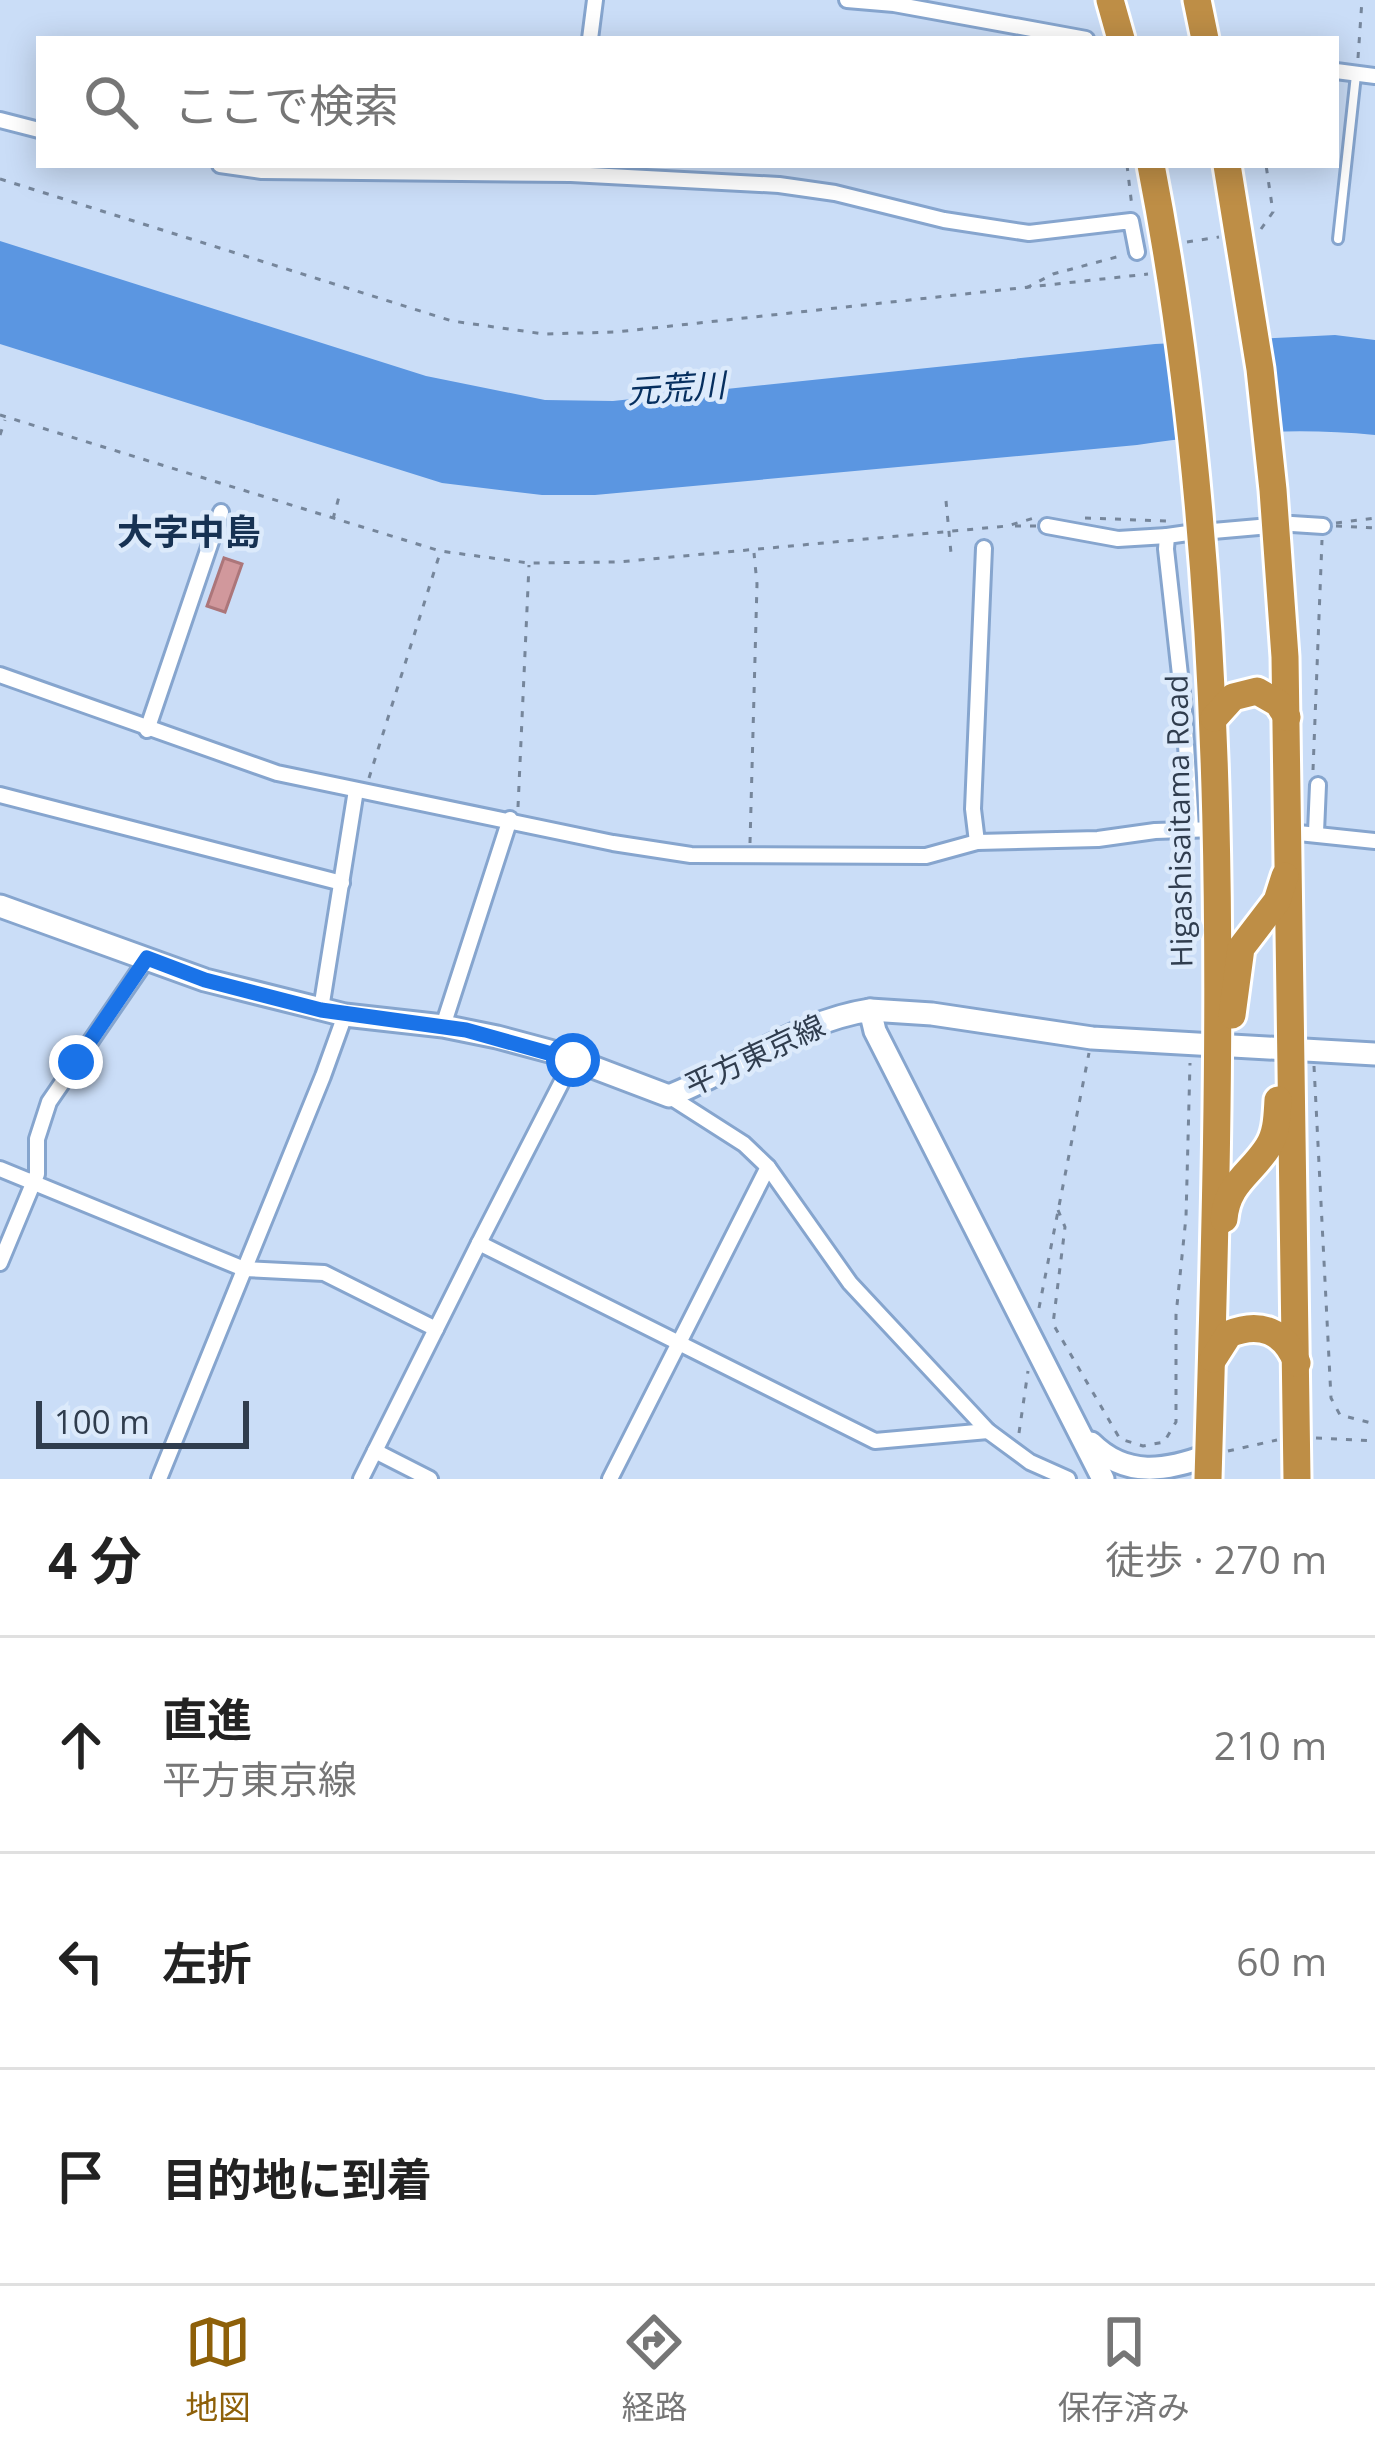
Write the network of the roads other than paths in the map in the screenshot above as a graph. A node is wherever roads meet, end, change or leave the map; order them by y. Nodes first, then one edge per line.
1 (595, 0) edge
2 (847, 0) edge
3 (967, 0) edge
4 (1110, 0) edge
5 (1197, 0) edge
6 (964, 18) junction
7 (590, 36) edge
8 (1069, 36) edge
9 (1120, 36) edge
10 (1203, 36) edge
11 (1339, 71) edge
12 (1357, 74) junction
13 (1375, 76) edge
14 (0, 121) edge
15 (36, 129) edge
16 (245, 168) edge
17 (1151, 168) edge
18 (1228, 168) edge
19 (572, 170) edge
20 (1338, 239) dead end
21 (1137, 252) road end
22 (221, 512) dead end
23 (1043, 522) road end
24 (1292, 524) dead end
25 (1270, 526) dead end
26 (1322, 526) road end
27 (1213, 531) dead end
28 (1188, 533) dead end
29 (1167, 536) junction
30 (984, 548) dead end
31 (0, 675) edge
32 (1287, 717) junction
33 (1214, 718) junction
34 (147, 730) junction
35 (1318, 785) road end
36 (361, 790) junction
37 (0, 795) edge
38 (514, 820) junction
39 (1204, 829) junction
40 (1298, 840) junction
41 (1375, 841) edge
42 (976, 842) junction
43 (341, 884) junction
44 (0, 906) edge
45 (147, 958) junction
46 (321, 1010) junction
47 (869, 1010) junction
48 (344, 1015) junction
49 (443, 1025) junction
50 (1203, 1043) junction
51 (1299, 1051) junction
52 (1375, 1054) edge
53 (573, 1060) junction
54 (669, 1096) junction
55 (768, 1167) junction
56 (0, 1169) edge
57 (34, 1182) junction
58 (479, 1243) junction
59 (0, 1263) edge
60 (244, 1269) junction
61 (1213, 1278) junction
62 (436, 1328) junction
63 (677, 1342) junction
64 (1211, 1363) junction
65 (1298, 1365) junction
66 (1075, 1424) junction
67 (988, 1431) junction
68 (375, 1451) junction
69 (1297, 1458) edge
70 (1208, 1470) edge
71 (159, 1479) edge
72 (361, 1479) edge
73 (430, 1479) edge
74 (610, 1479) edge
75 (1068, 1479) edge
76 (1102, 1479) edge

1 - 7 street
2 - 6 street
3 - 6 street
4 - 9 highway
5 - 10 highway
6 - 8 street
11 - 12 street
12 - 13 street
12 - 20 lane
14 - 15 street
16 - 19 street
17 - 33 highway, Higashisaitama Road
18 - 32 highway
19 - 21 street
22 - 34 street
23 - 29 street
24 - 26 street
25 - 27 street
28 - 29 street
29 - 39 street
30 - 42 street
31 - 34 street
32 - 33 highway
32 - 40 highway
33 - 39 highway, Higashisaitama Road
34 - 36 street
35 - 40 street
36 - 38 street
36 - 43 street
37 - 43 street
38 - 42 street
38 - 49 street
39 - 42 street
39 - 50 highway, Higashisaitama Road
40 - 41 street
40 - 50 highway
40 - 51 highway
43 - 46 street
44 - 45 main road, 平方東京線
45 - 46 main road, 平方東京線
45 - 57 street
46 - 48 main road, 平方東京線
47 - 50 main road
47 - 54 main road, 平方東京線
47 - 66 main road
48 - 49 main road, 平方東京線
48 - 60 street
49 - 53 main road, 平方東京線
50 - 51 main road
50 - 61 highway, Higashisaitama Road
51 - 52 main road
51 - 61 highway
51 - 65 highway
53 - 54 main road, 平方東京線
53 - 58 street
54 - 55 street
55 - 63 street
55 - 67 street
56 - 57 street
57 - 59 street
57 - 60 street
58 - 62 street
58 - 63 street
60 - 62 street
60 - 71 street
61 - 64 highway, Higashisaitama Road
62 - 68 street
63 - 67 street
63 - 74 street
64 - 65 highway
64 - 70 highway, Higashisaitama Road
65 - 69 highway
66 - 70 main road
66 - 76 main road
67 - 75 street
68 - 72 street
68 - 73 street

